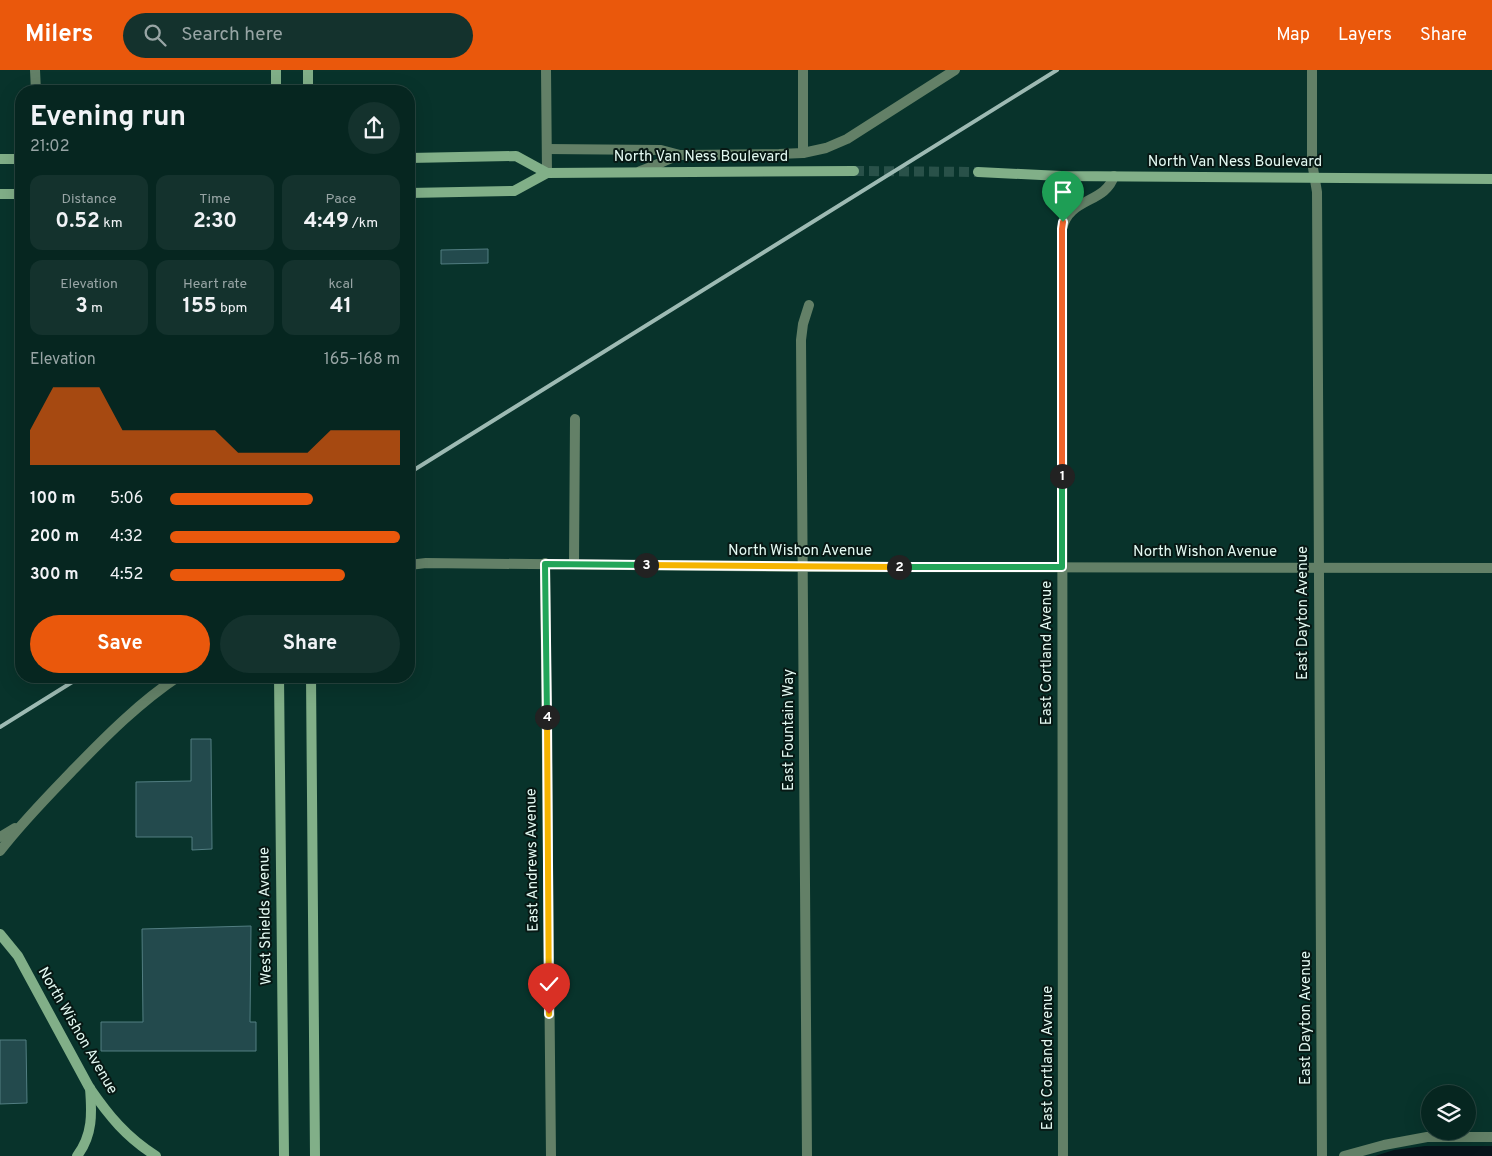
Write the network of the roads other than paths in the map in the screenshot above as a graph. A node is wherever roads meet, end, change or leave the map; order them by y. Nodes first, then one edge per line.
1 (35, 70) edge
2 (276, 70) edge
3 (308, 70) edge
4 (546, 70) edge
5 (802, 70) edge
6 (955, 70) edge
7 (1312, 70) edge
8 (36, 85) edge
9 (276, 85) edge
10 (308, 85) edge
11 (547, 149) junction
12 (803, 153) junction
13 (681, 156) junction
14 (415, 158) edge
15 (0, 159) edge
16 (15, 159) edge
17 (854, 171) tunnel mouth
18 (978, 172) tunnel mouth
19 (547, 173) junction
20 (634, 173) junction
21 (1114, 176) junction
22 (1314, 178) junction
23 (1492, 178) edge
24 (415, 193) edge
25 (0, 194) edge
26 (15, 194) edge
27 (809, 306) dead end
28 (575, 419) dead end
29 (415, 564) edge
30 (545, 564) junction
31 (574, 564) junction
32 (802, 567) junction
33 (1062, 567) junction
34 (1318, 567) junction
35 (1492, 568) edge
36 (168, 683) edge
37 (279, 683) edge
38 (312, 683) edge
39 (22, 823) junction
40 (0, 837) edge
41 (0, 851) edge
42 (0, 934) edge
43 (90, 1087) junction
44 (1492, 1137) edge
45 (77, 1156) edge
46 (156, 1156) edge
47 (284, 1156) edge
48 (315, 1156) edge
49 (551, 1156) edge
50 (807, 1156) edge
51 (1064, 1156) edge
52 (1322, 1156) edge
53 (1344, 1156) edge

1 - 8 street
2 - 9 main road
3 - 10 main road
4 - 11 street
5 - 12 street
6 - 12 street
7 - 22 street, East Dayton Avenue
11 - 13 street
11 - 19 street
12 - 13 street
13 - 20 street
14 - 19 main road, North Van Ness Boulevard
15 - 16 main road
17 - 20 main road, North Van Ness Boulevard
18 - 21 main road, North Van Ness Boulevard
19 - 20 main road, North Van Ness Boulevard
19 - 24 main road, North Van Ness Boulevard
21 - 22 main road, North Van Ness Boulevard
21 - 33 street, East Cortland Avenue
22 - 23 main road, North Van Ness Boulevard
22 - 34 street, East Dayton Avenue
25 - 26 main road
27 - 32 street, East Fountain Way
28 - 31 street
29 - 30 street, North Wishon Avenue
30 - 31 street, North Wishon Avenue
30 - 49 street, East Andrews Avenue
31 - 32 street, North Wishon Avenue
32 - 33 street, North Wishon Avenue
32 - 50 street, East Fountain Way
33 - 34 street, North Wishon Avenue
33 - 51 street, East Cortland Avenue
34 - 35 street, North Wishon Avenue
34 - 52 street, East Dayton Avenue
36 - 39 street
37 - 47 main road, West Shields Avenue
38 - 48 main road
39 - 40 street
39 - 41 street
42 - 43 main road, North Wishon Avenue
43 - 45 main road
43 - 46 main road, North Wishon Avenue
44 - 53 street

